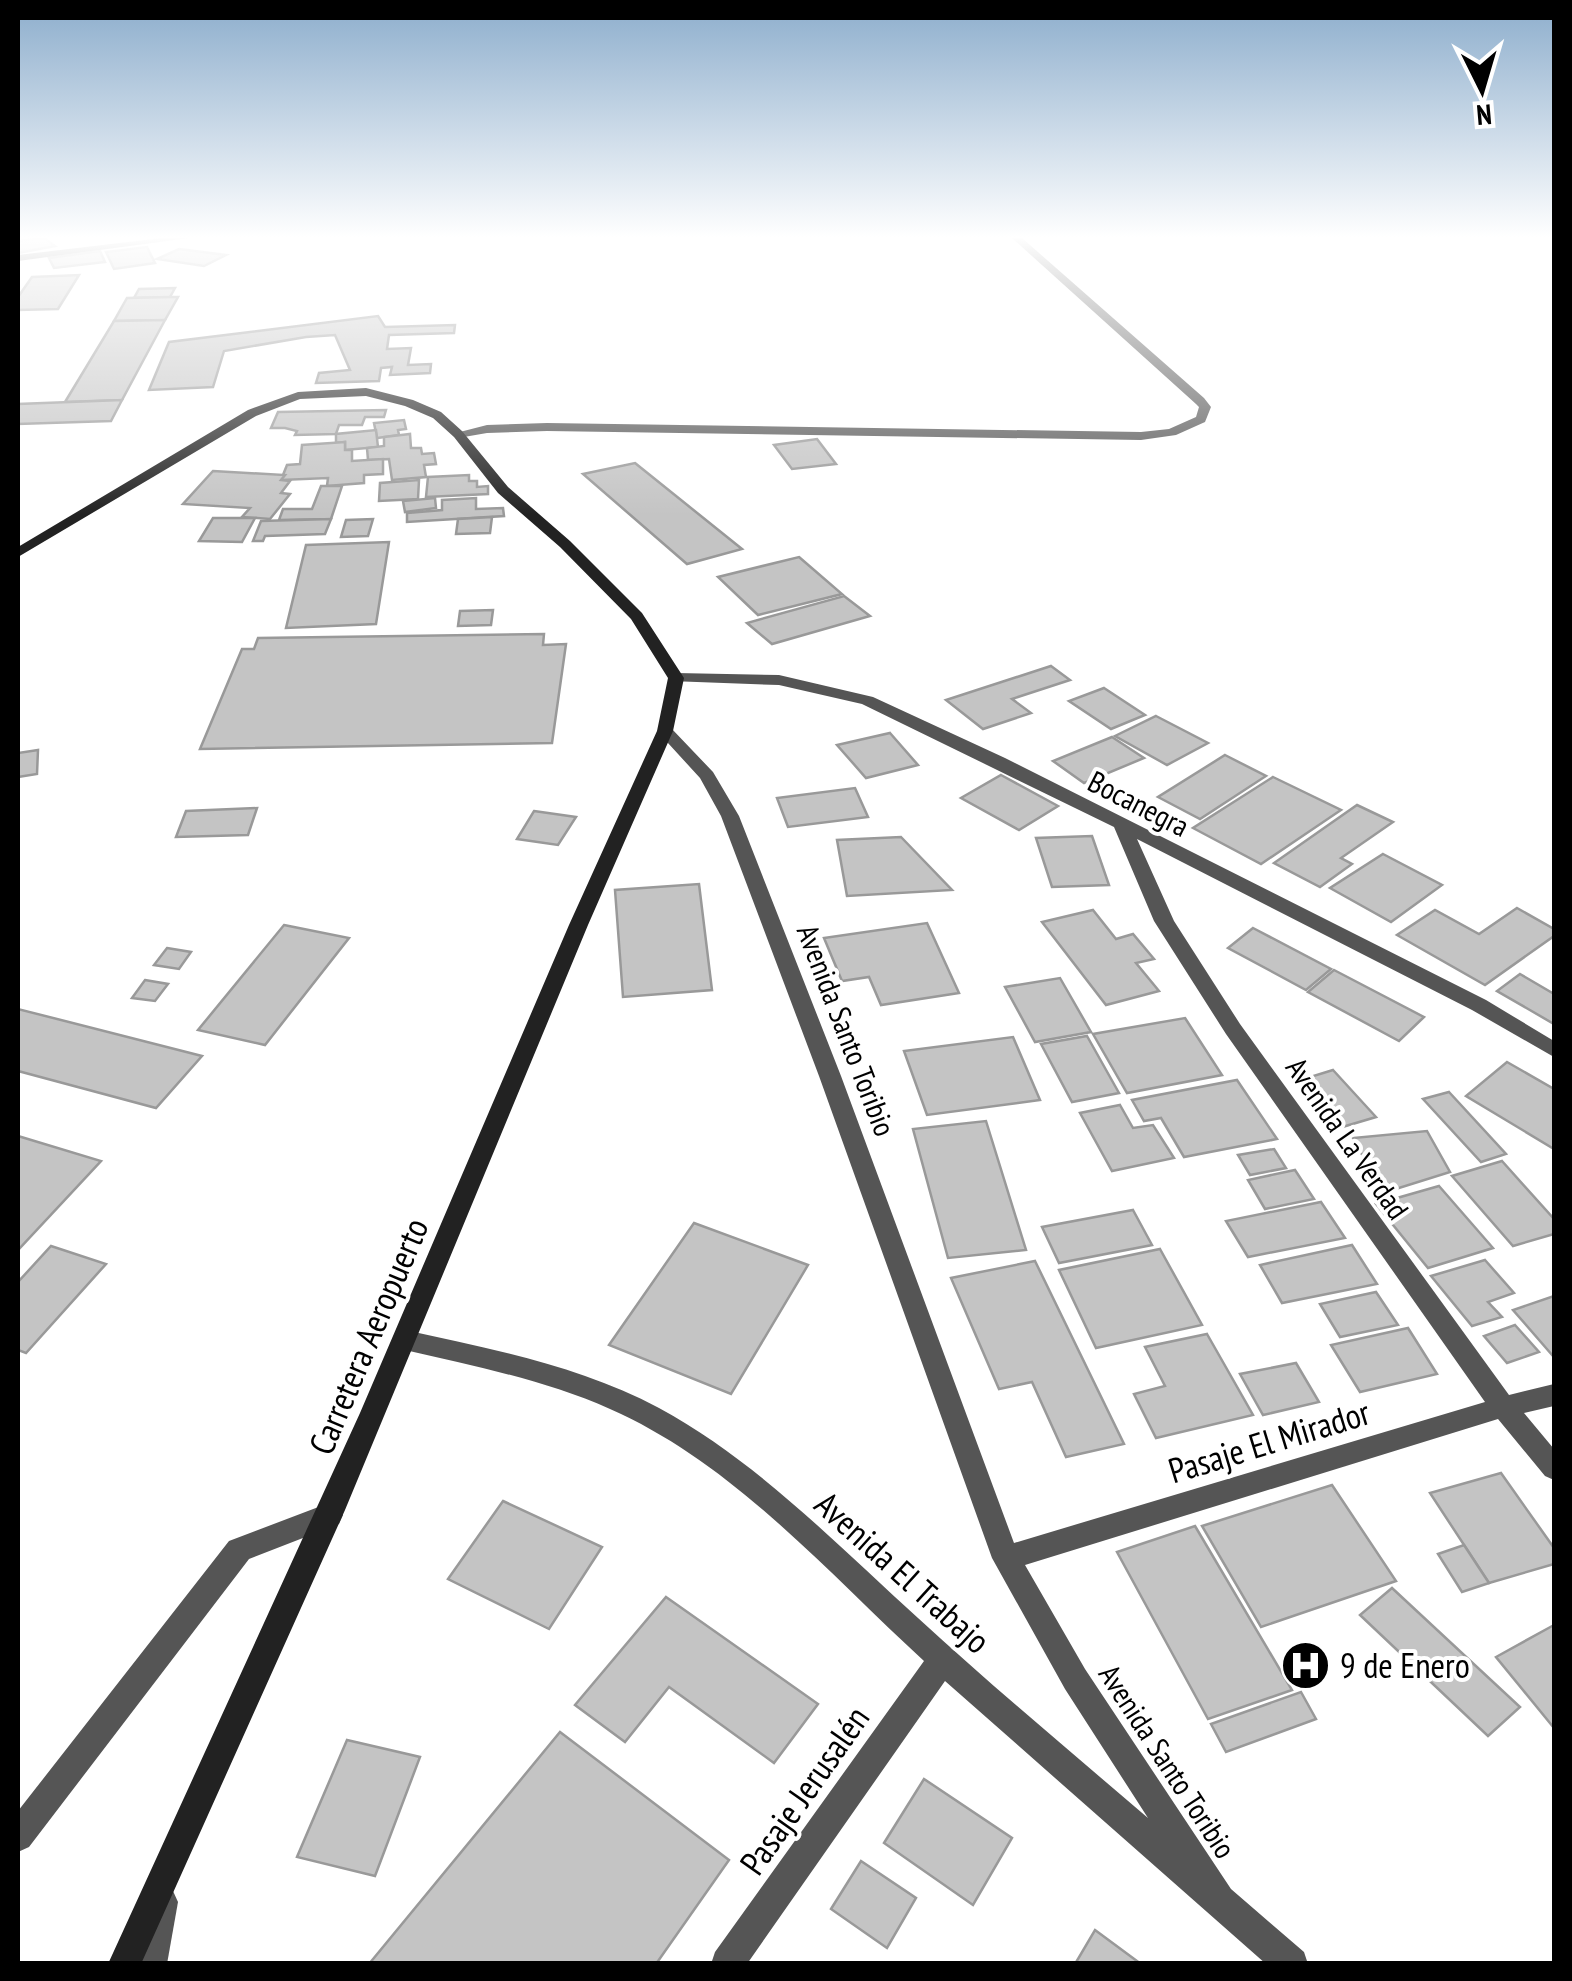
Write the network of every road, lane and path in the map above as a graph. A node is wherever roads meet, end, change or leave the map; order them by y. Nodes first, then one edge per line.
1 (1121, 330) edge
2 (458, 434) junction
3 (18, 553) edge
4 (676, 678) junction
5 (665, 732) junction
6 (1122, 825) junction
7 (1554, 1050) edge
8 (405, 1340) junction
9 (1554, 1395) edge
10 (1503, 1407) junction
11 (1554, 1468) edge
12 (329, 1514) junction
13 (1006, 1558) junction
14 (942, 1660) junction
15 (18, 1836) edge
16 (172, 1852) junction
17 (1219, 1898) junction
18 (124, 1964) edge
19 (150, 1964) edge
20 (728, 1964) edge
21 (1292, 1964) edge

1 - 2 street
2 - 3 main road
2 - 4 main road
4 - 5 main road
4 - 6 street, Bocanegra
5 - 8 main road, Carretera Aeropuerto
5 - 13 street, Avenida Santo Toribio
6 - 7 street, Bocanegra
6 - 10 street, Avenida La Verdad
8 - 12 main road, Carretera Aeropuerto
8 - 14 street, Avenida El Trabajo
9 - 10 street, Pasaje El Mirador
10 - 11 street, Avenida La Verdad
10 - 13 street, Pasaje El Mirador
12 - 15 street
12 - 16 main road, Carretera Aeropuerto
13 - 17 street, Avenida Santo Toribio
14 - 17 street, Avenida El Trabajo
14 - 20 street, Pasaje Jerusalén
16 - 18 main road, Carretera Aeropuerto
16 - 19 street
17 - 21 street, Avenida El Trabajo

